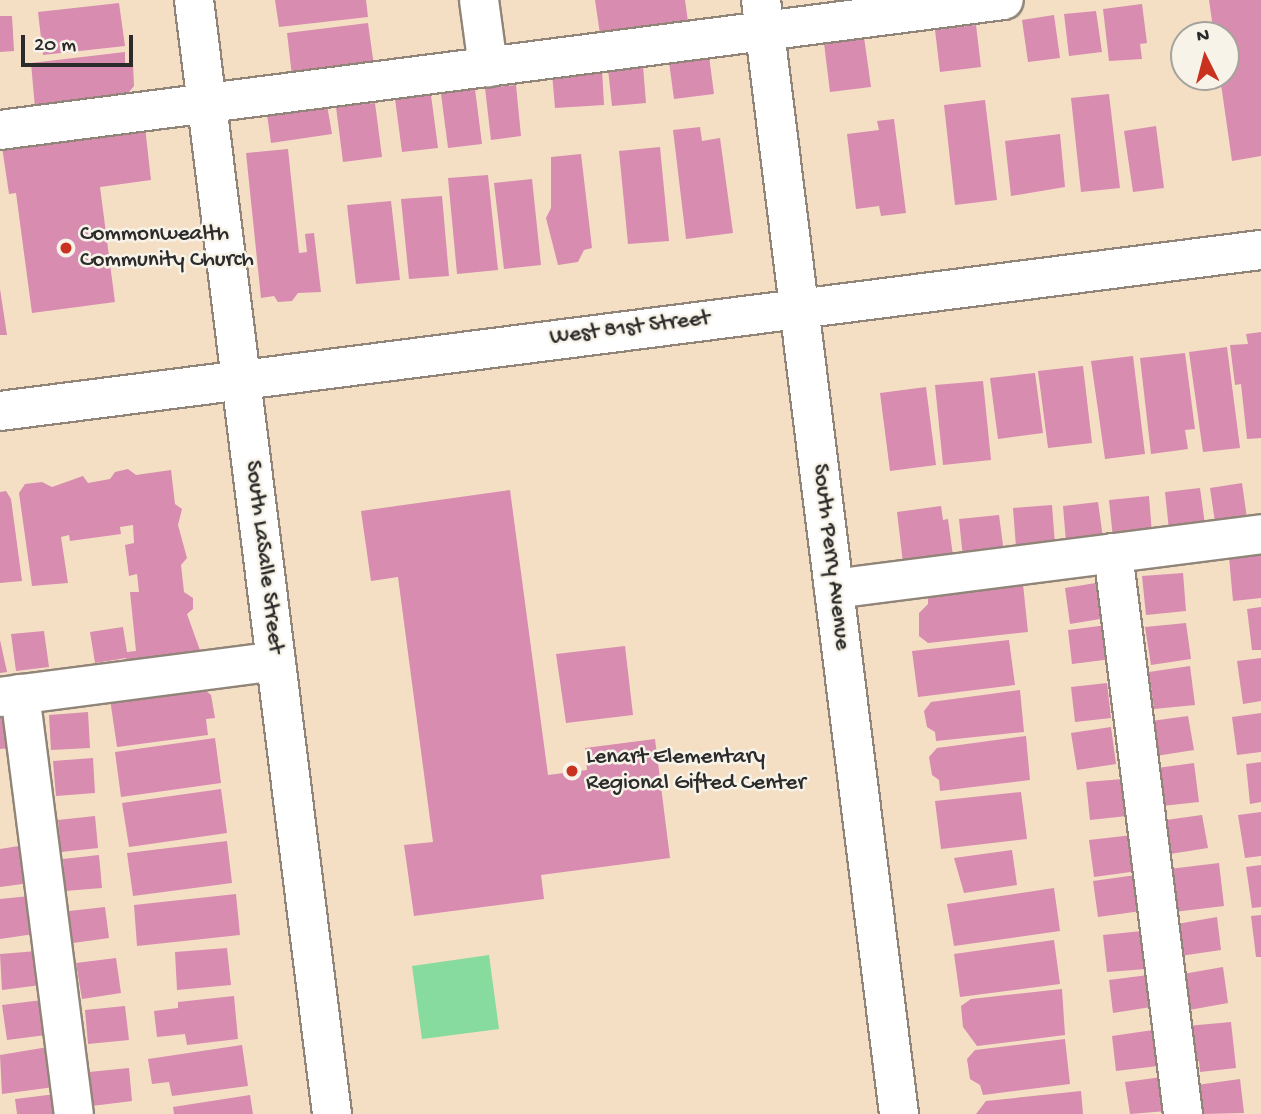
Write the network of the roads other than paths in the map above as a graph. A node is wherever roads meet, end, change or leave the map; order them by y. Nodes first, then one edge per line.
1 (194, 0) edge
2 (479, 0) edge
3 (1004, 0) edge
4 (763, 15) edge
5 (488, 67) junction
6 (207, 103) junction
7 (0, 130) edge
8 (1261, 250) edge
9 (799, 307) junction
10 (241, 380) junction
11 (0, 411) edge
12 (1261, 534) edge
13 (1114, 553) junction
14 (834, 589) junction
15 (276, 661) junction
16 (10, 695) edge
17 (74, 1114) edge
18 (332, 1114) edge
19 (899, 1114) edge
20 (1183, 1114) edge

1 - 6 street, South LaSalle Street
2 - 5 street
3 - 4 street
4 - 5 street
4 - 9 street, South Perry Avenue
5 - 6 street
6 - 7 street
6 - 10 street, South LaSalle Street
8 - 9 street, West 81st Street
9 - 10 street, West 81st Street
9 - 14 street, South Perry Avenue
10 - 11 street, West 81st Street
10 - 15 street, South LaSalle Street
12 - 13 street
13 - 14 street
13 - 20 street
14 - 19 street, South Perry Avenue
15 - 16 street
15 - 18 street, South LaSalle Street
16 - 17 street

